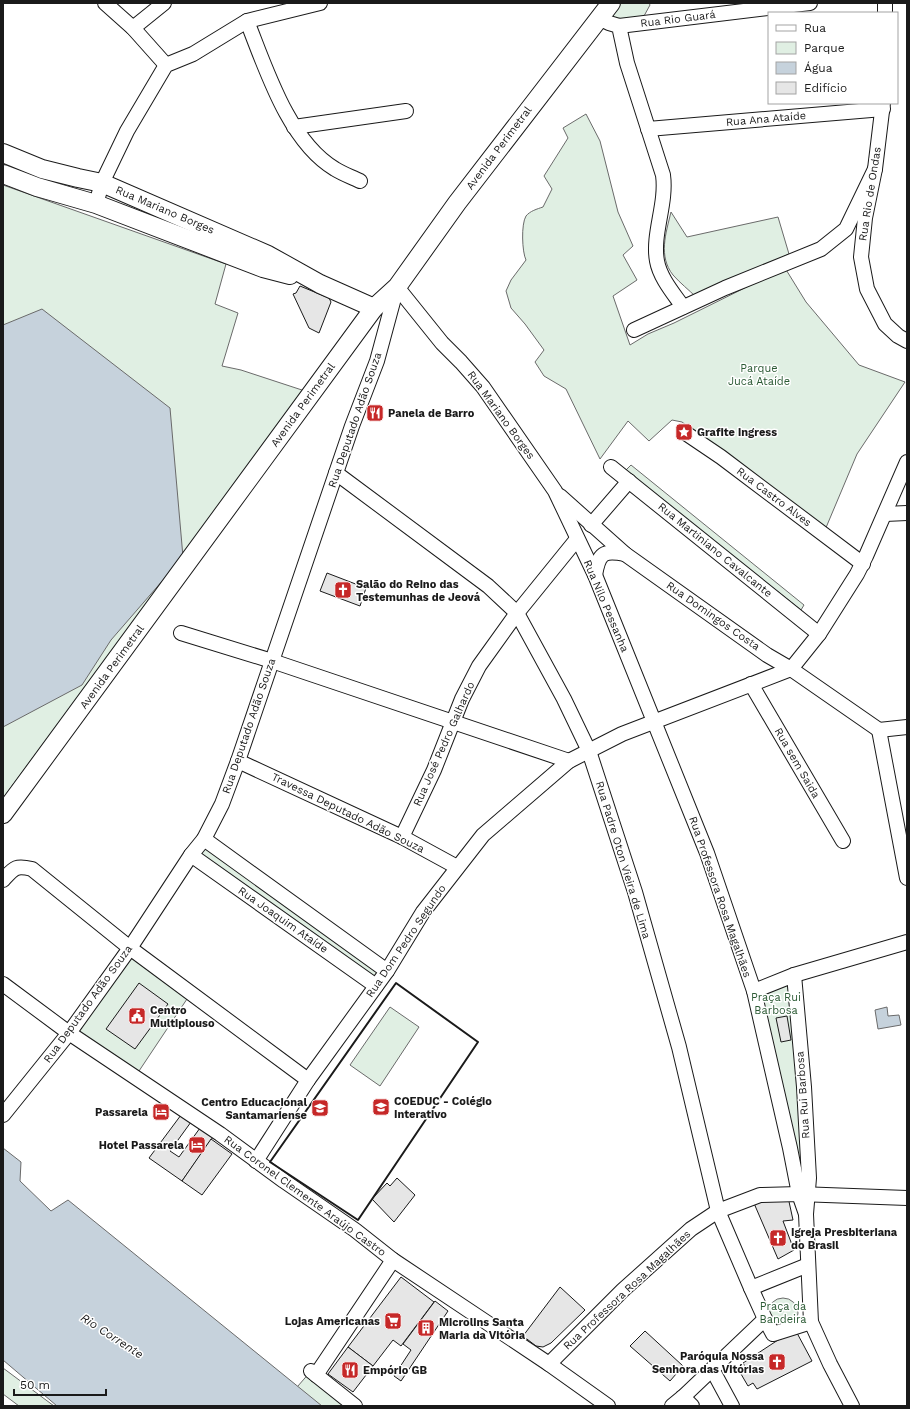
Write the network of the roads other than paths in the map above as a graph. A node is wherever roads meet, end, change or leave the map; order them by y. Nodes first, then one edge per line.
1 (105, 3) edge
2 (164, 3) edge
3 (320, 3) edge
4 (611, 3) edge
5 (810, 3) edge
6 (598, 18) junction
7 (247, 21) junction
8 (619, 26) junction
9 (134, 28) junction
10 (166, 64) junction
11 (883, 106) edge
12 (406, 111) dead end
13 (294, 127) junction
14 (648, 129) junction
15 (3, 153) edge
16 (875, 169) junction
17 (3, 174) edge
18 (360, 182) dead end
19 (102, 183) junction
20 (96, 204) junction
21 (320, 284) junction
22 (397, 287) junction
23 (683, 307) junction
24 (374, 308) junction
25 (634, 330) dead end
26 (907, 341) edge
27 (684, 432) dead end
28 (907, 462) edge
29 (611, 467) dead end
30 (336, 473) junction
31 (628, 481) junction
32 (555, 491) junction
33 (907, 513) edge
34 (885, 514) junction
35 (592, 525) junction
36 (577, 540) junction
37 (625, 554) junction
38 (862, 564) junction
39 (595, 575) junction
40 (517, 613) junction
41 (181, 633) dead end
42 (819, 634) junction
43 (272, 661) junction
44 (790, 668) junction
45 (751, 684) junction
46 (453, 721) junction
47 (655, 722) junction
48 (907, 727) edge
49 (879, 730) junction
50 (589, 751) junction
51 (238, 760) junction
52 (569, 761) junction
53 (3, 814) edge
54 (402, 838) junction
55 (204, 839) junction
56 (844, 841) dead end
57 (191, 855) junction
58 (457, 867) junction
59 (907, 878) edge
60 (3, 880) edge
61 (907, 942) edge
62 (130, 948) junction
63 (387, 971) junction
64 (794, 976) junction
65 (3, 984) edge
66 (376, 986) junction
67 (754, 991) junction
68 (69, 1033) junction
69 (308, 1080) junction
70 (3, 1114) edge
71 (256, 1161) junction
72 (803, 1194) junction
73 (907, 1198) edge
74 (718, 1211) junction
75 (393, 1260) junction
76 (808, 1265) junction
77 (751, 1288) junction
78 (765, 1319) junction
79 (811, 1322) junction
80 (549, 1364) junction
81 (712, 1369) junction
82 (687, 1402) edge
83 (355, 1406) edge
84 (608, 1406) edge
85 (672, 1406) edge
86 (732, 1406) edge
87 (852, 1406) edge

1 - 9 street
2 - 9 street
3 - 7 street
4 - 6 main road, Avenida Perimetral
5 - 8 street, Rua Rio Guará
6 - 8 street
6 - 22 main road, Avenida Perimetral
7 - 10 street
7 - 13 street
8 - 14 street
9 - 10 street
10 - 19 street
11 - 14 street, Rua Ana Ataíde
11 - 16 street, Rua Rio de Ondas
12 - 13 street
13 - 18 street
14 - 23 street
15 - 19 main road, Rua Mariano Borges
16 - 23 street
16 - 26 street, Rua Rio de Ondas
17 - 20 main road, Rua Mariano Borges
19 - 20 street
19 - 21 main road, Rua Mariano Borges
20 - 21 main road, Rua Mariano Borges
21 - 24 main road, Rua Mariano Borges
22 - 24 main road, Avenida Perimetral
22 - 30 street, Rua Deputado Adão Souza
22 - 32 street, Rua Mariano Borges
23 - 25 street
24 - 53 main road, Avenida Perimetral
27 - 38 street, Rua Castro Alves
28 - 34 street
29 - 31 street, Rua Martiniano Cavalcante
30 - 40 street, Rua Padre Oton Vieira de Lima
30 - 43 street, Rua Deputado Adão Souza
31 - 35 street
31 - 42 street, Rua Martiniano Cavalcante
32 - 35 street, Rua Domingos Costa
32 - 36 street, Rua Nilo Pessanha
33 - 34 street
34 - 38 street
35 - 37 street, Rua Domingos Costa
36 - 39 street, Rua Nilo Pessanha
36 - 40 street, Rua José Pedro Galhardo
37 - 39 street
37 - 44 street, Rua Domingos Costa
38 - 42 street
39 - 47 street, Rua Nilo Pessanha
40 - 46 street, Rua José Pedro Galhardo
40 - 50 street, Rua Padre Oton Vieira de Lima
41 - 43 street
42 - 44 street
43 - 46 street
43 - 51 street, Rua Deputado Adão Souza
44 - 45 street, Rua Dom Pedro Segundo
44 - 49 street, Rua Domingos Costa
45 - 47 street, Rua Dom Pedro Segundo
45 - 56 street, Rua sem Saida
46 - 52 street
46 - 54 street, Rua José Pedro Galhardo
47 - 50 street, Rua Dom Pedro Segundo
47 - 67 street, Rua Professora Rosa Magalhães
48 - 49 street
49 - 59 street
50 - 52 street, Rua Dom Pedro Segundo
50 - 74 street, Rua Padre Oton Vieira de Lima
51 - 54 street, Travessa Deputado Adão Souza
51 - 55 street, Rua Deputado Adão Souza
52 - 58 street, Rua Dom Pedro Segundo
54 - 58 street, Travessa Deputado Adão Souza
55 - 57 street, Rua Deputado Adão Souza
55 - 63 street, Rua Joaquim Ataíde
57 - 62 street, Rua Deputado Adão Souza
57 - 66 street, Rua Joaquim Ataíde
58 - 63 street, Rua Dom Pedro Segundo
60 - 62 street
61 - 64 street
62 - 68 street, Rua Deputado Adão Souza
62 - 69 street
63 - 66 street, Rua Dom Pedro Segundo
64 - 67 street
64 - 72 street, Rua Rui Barbosa
65 - 68 street, Rua Coronel Clemente Araújo Castro
66 - 69 street, Rua Dom Pedro Segundo
67 - 72 street, Rua Professora Rosa Magalhães
68 - 70 street, Rua Deputado Adão Souza
68 - 71 street, Rua Coronel Clemente Araújo Castro
69 - 71 street, Rua Dom Pedro Segundo
71 - 75 street, Rua Coronel Clemente Araújo Castro
72 - 73 street, Rua Professora Rosa Magalhães
72 - 74 street, Rua Professora Rosa Magalhães
72 - 76 street, Rua Professora Rosa Magalhães
74 - 77 street, Rua Padre Oton Vieira de Lima
74 - 80 street, Rua Professora Rosa Magalhães
75 - 80 street, Rua Coronel Clemente Araújo Castro
75 - 83 street
76 - 77 street
76 - 79 street, Rua Professora Rosa Magalhães
77 - 78 street, Rua Padre Oton Vieira de Lima
78 - 79 street, Rua Padre Oton Vieira de Lima
78 - 81 street
79 - 87 street
80 - 84 street, Rua Coronel Clemente Araújo Castro
81 - 82 street
81 - 86 street
82 - 85 street

